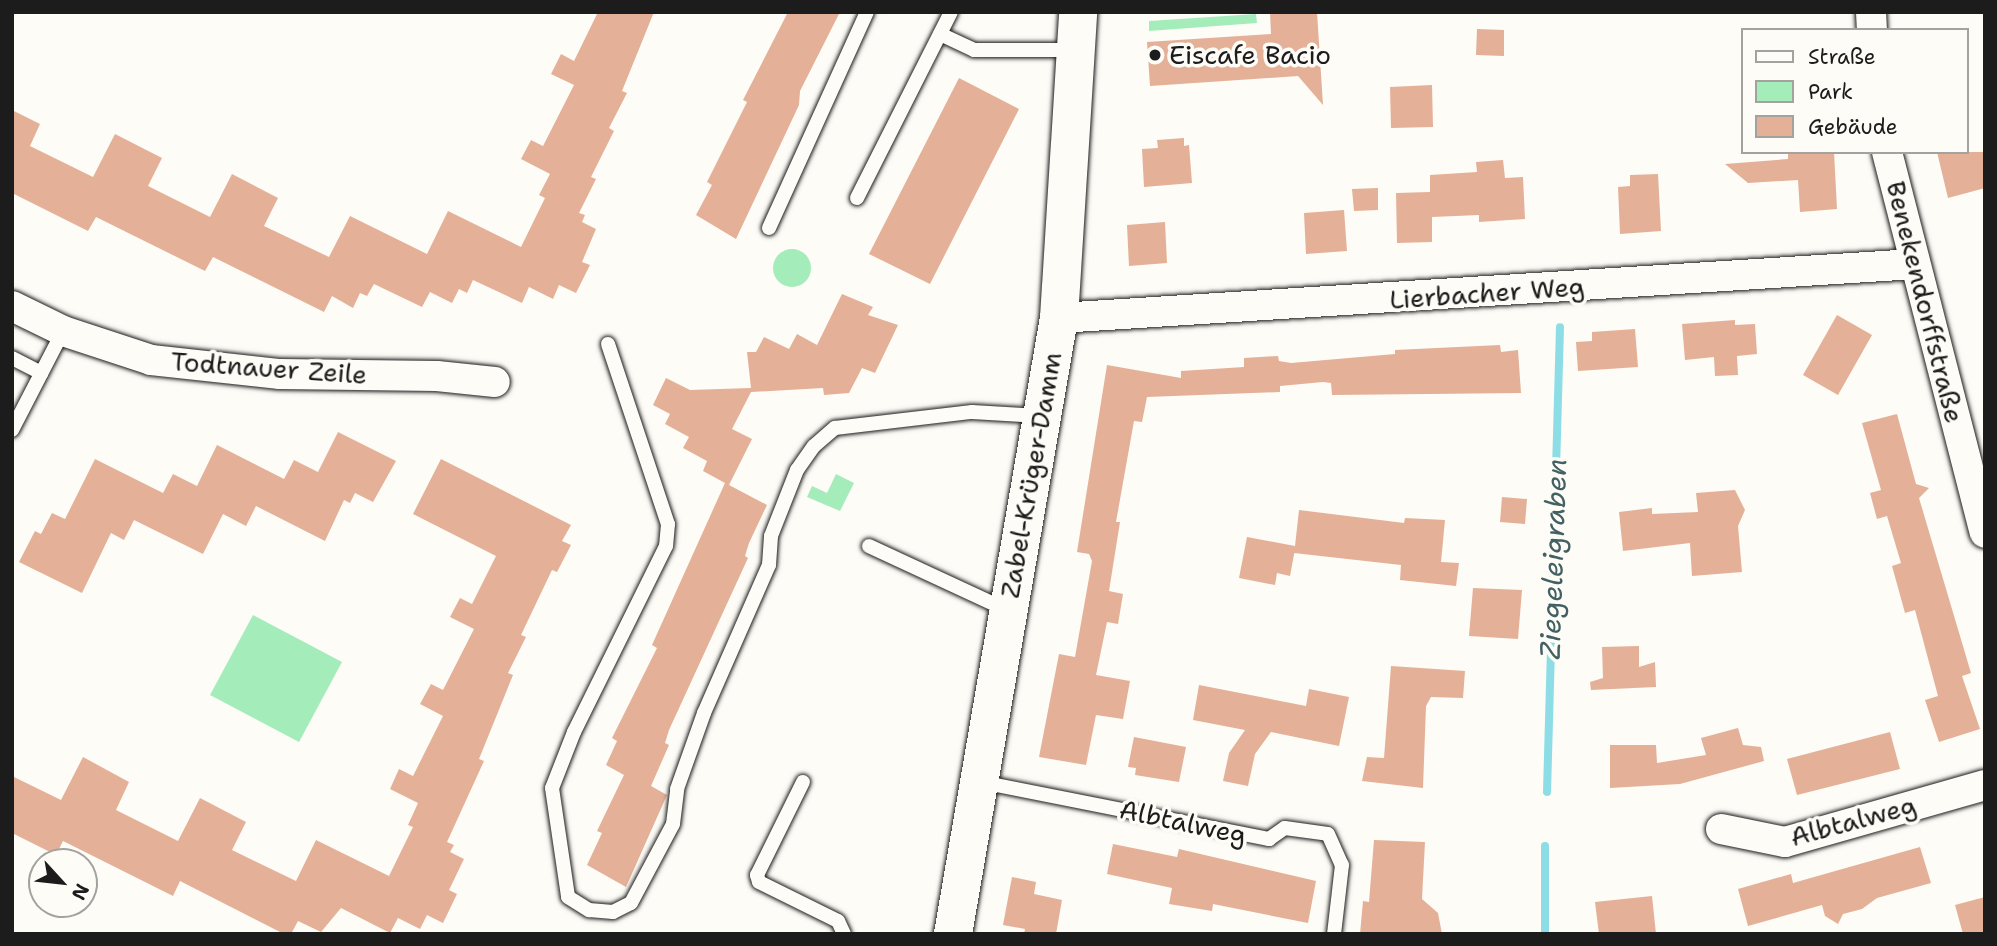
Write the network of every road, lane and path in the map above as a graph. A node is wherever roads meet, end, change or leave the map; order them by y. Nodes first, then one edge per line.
1 (867, 12) edge
2 (951, 12) edge
3 (1078, 12) edge
4 (940, 34) junction
5 (1076, 50) junction
6 (1888, 154) edge
7 (857, 198) dead end
8 (769, 228) dead end
9 (1915, 264) junction
10 (12, 306) edge
11 (1059, 318) junction
12 (63, 331) junction
13 (608, 344) dead end
14 (12, 358) edge
15 (41, 373) junction
16 (495, 382) dead end
17 (1041, 416) junction
18 (12, 430) edge
19 (1985, 533) edge
20 (869, 546) dead end
21 (1007, 609) junction
22 (976, 781) junction
23 (803, 782) dead end
24 (1985, 785) edge
25 (1721, 829) dead end
26 (844, 934) edge
27 (953, 934) edge
28 (1334, 934) edge

1 - 8 lane
2 - 4 lane
3 - 5 street, Zabel-Krüger-Damm
4 - 5 lane
4 - 7 lane
5 - 11 street, Zabel-Krüger-Damm
6 - 9 street, Benekendorffstraße
9 - 11 street, Lierbacher Weg
9 - 19 street, Benekendorffstraße
10 - 12 street, Todtnauer Zeile
11 - 17 street, Zabel-Krüger-Damm
12 - 15 lane
12 - 16 street, Todtnauer Zeile
13 - 17 lane
14 - 15 lane
15 - 18 lane
17 - 21 street, Zabel-Krüger-Damm
20 - 21 lane
21 - 22 street, Zabel-Krüger-Damm
22 - 27 street, Zabel-Krüger-Damm
22 - 28 lane, Albtalweg
23 - 26 lane
24 - 25 street, Albtalweg

